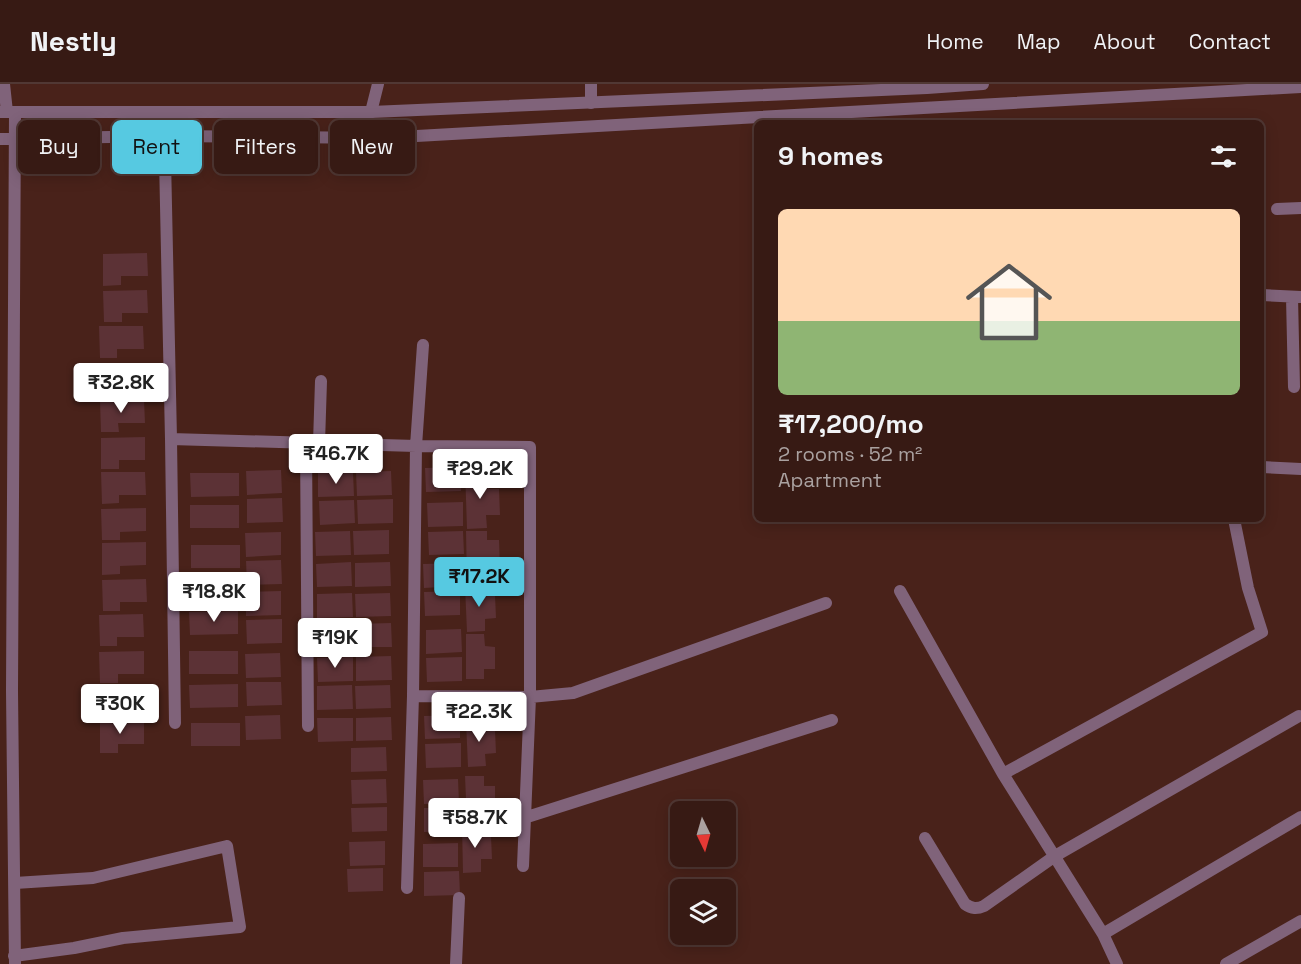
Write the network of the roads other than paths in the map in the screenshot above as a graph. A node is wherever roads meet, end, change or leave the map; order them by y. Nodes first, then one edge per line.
1 (4, 84) edge
2 (378, 84) edge
3 (591, 84) edge
4 (983, 84) edge
5 (1301, 87) edge
6 (591, 103) junction
7 (7, 112) edge
8 (164, 112) junction
9 (371, 112) junction
10 (164, 120) edge
11 (202, 136) edge
12 (112, 137) edge
13 (0, 139) edge
14 (14, 139) junction
15 (166, 174) edge
16 (1301, 208) edge
17 (1277, 209) dead end
18 (1264, 295) edge
19 (1296, 297) edge
20 (423, 345) dead end
21 (321, 381) dead end
22 (1294, 387) dead end
23 (171, 439) junction
24 (312, 443) junction
25 (416, 446) junction
26 (1264, 467) edge
27 (1301, 469) edge
28 (1235, 522) edge
29 (900, 591) dead end
30 (826, 603) dead end
31 (413, 696) junction
32 (530, 697) junction
33 (1299, 716) dead end
34 (832, 720) dead end
35 (175, 723) dead end
36 (308, 726) dead end
37 (1003, 774) junction
38 (1301, 817) edge
39 (524, 818) junction
40 (925, 838) dead end
41 (1055, 856) junction
42 (523, 866) dead end
43 (15, 883) junction
44 (407, 888) dead end
45 (459, 898) dead end
46 (1301, 921) edge
47 (1103, 934) junction
48 (15, 960) edge
49 (456, 964) edge
50 (1118, 964) edge
51 (1226, 964) edge

1 - 7 street
2 - 9 street
3 - 6 street
4 - 6 street
5 - 11 street
6 - 9 street
7 - 8 street
7 - 14 street
8 - 9 street
8 - 10 street
12 - 14 street
13 - 14 street
14 - 43 street
15 - 23 street
16 - 17 street
18 - 19 street
19 - 22 street
20 - 25 street
21 - 24 street
23 - 24 street
23 - 35 street
24 - 25 street
24 - 36 street
25 - 31 street
25 - 32 street
26 - 27 street
28 - 37 street
29 - 37 street
30 - 32 street
31 - 32 street
31 - 44 street
32 - 39 street
33 - 41 street
34 - 39 street
37 - 41 street
38 - 47 street
39 - 42 street
40 - 41 street
41 - 47 street
43 - 48 street
43 - 48 street
45 - 49 street
46 - 51 street
47 - 50 street

